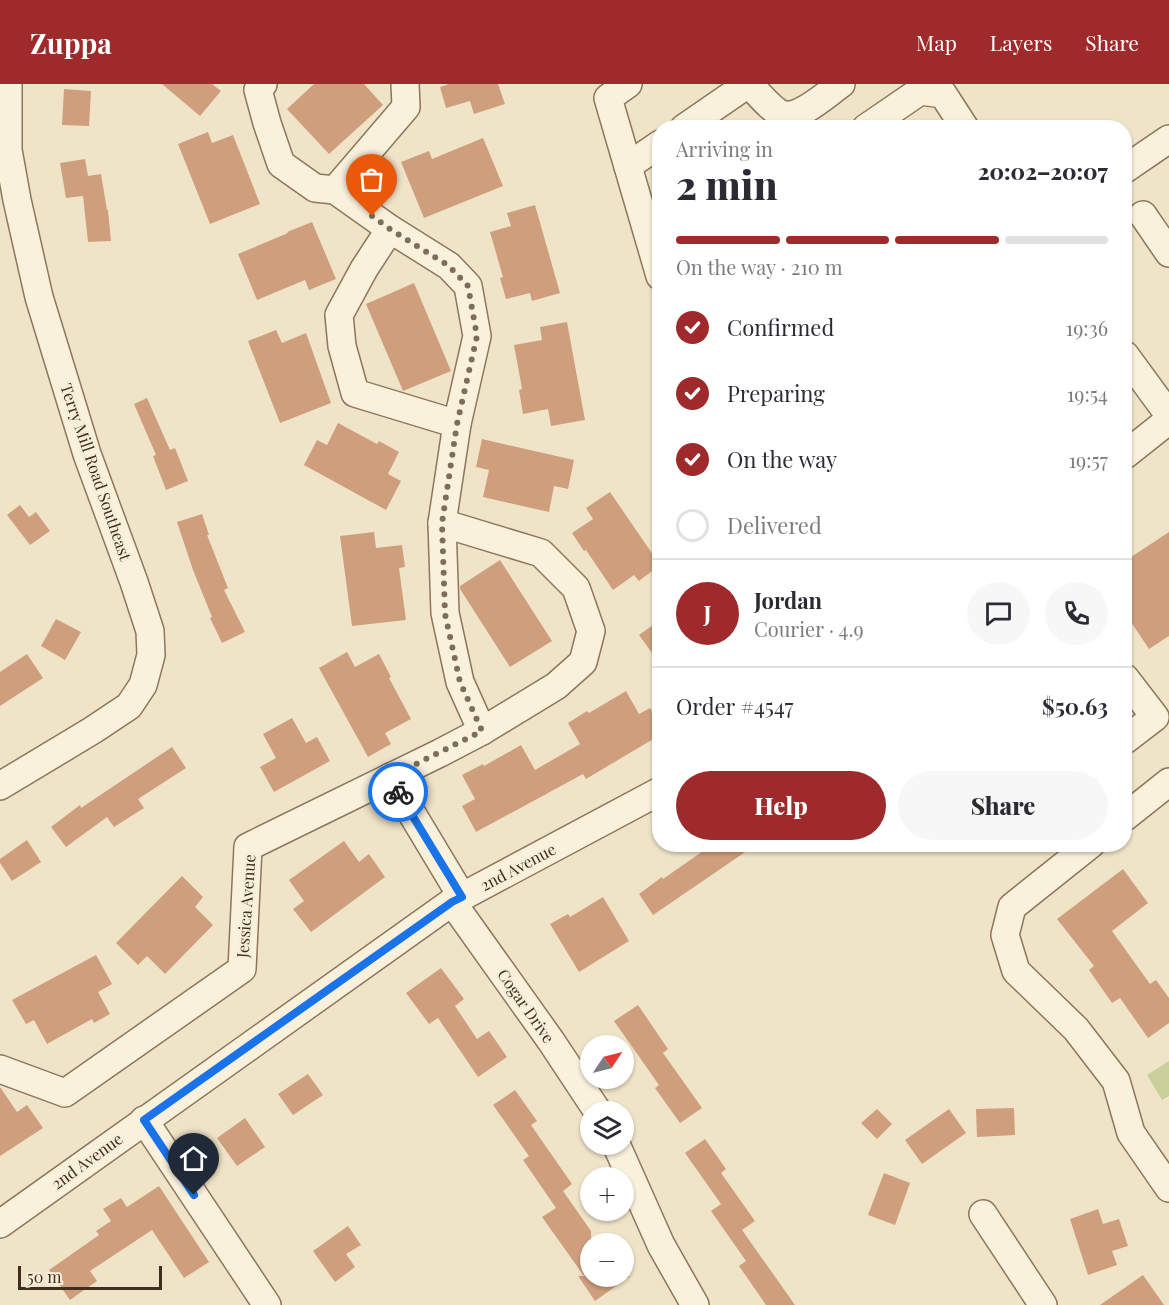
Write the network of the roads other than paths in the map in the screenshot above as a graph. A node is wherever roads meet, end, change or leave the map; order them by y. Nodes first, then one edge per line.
1 (8, 84) edge
2 (263, 84) edge
3 (405, 84) edge
4 (628, 84) edge
5 (748, 84) edge
6 (841, 84) edge
7 (696, 120) edge
8 (878, 120) edge
9 (960, 120) edge
10 (1169, 139) edge
11 (652, 150) edge
12 (1132, 164) edge
13 (628, 166) junction
14 (335, 190) junction
15 (1143, 215) dead end
16 (390, 229) junction
17 (652, 248) edge
18 (1169, 253) edge
19 (1132, 365) edge
20 (1169, 418) edge
21 (457, 424) junction
22 (1132, 449) edge
23 (442, 523) junction
24 (1132, 687) edge
25 (482, 731) junction
26 (1132, 735) edge
27 (390, 777) junction
28 (1169, 782) edge
29 (0, 786) edge
30 (652, 795) edge
31 (1132, 811) edge
32 (1081, 852) edge
33 (457, 900) junction
34 (0, 1069) edge
35 (591, 1101) edge
36 (144, 1120) junction
37 (621, 1155) edge
38 (1169, 1188) edge
39 (983, 1214) dead end
40 (0, 1224) edge
41 (267, 1305) edge
42 (695, 1305) edge
43 (1043, 1305) edge

1 - 29 street, Terry Mill Road Southeast
2 - 14 street
3 - 14 street
4 - 13 street
5 - 6 street
5 - 7 street
8 - 9 street
10 - 12 street
11 - 13 street
13 - 17 street
14 - 16 street
15 - 18 street
16 - 21 street
16 - 21 street
19 - 20 street
20 - 22 street
21 - 23 street
23 - 25 street
23 - 25 street, Jessica Avenue
24 - 26 street
25 - 27 street, Jessica Avenue
27 - 33 street, Cogar Drive
27 - 34 street, Jessica Avenue
28 - 31 street
30 - 33 street, 2nd Avenue
32 - 38 street
33 - 35 street, Cogar Drive
33 - 36 street, 2nd Avenue
36 - 40 street, 2nd Avenue
36 - 41 street
37 - 42 street
39 - 43 street

